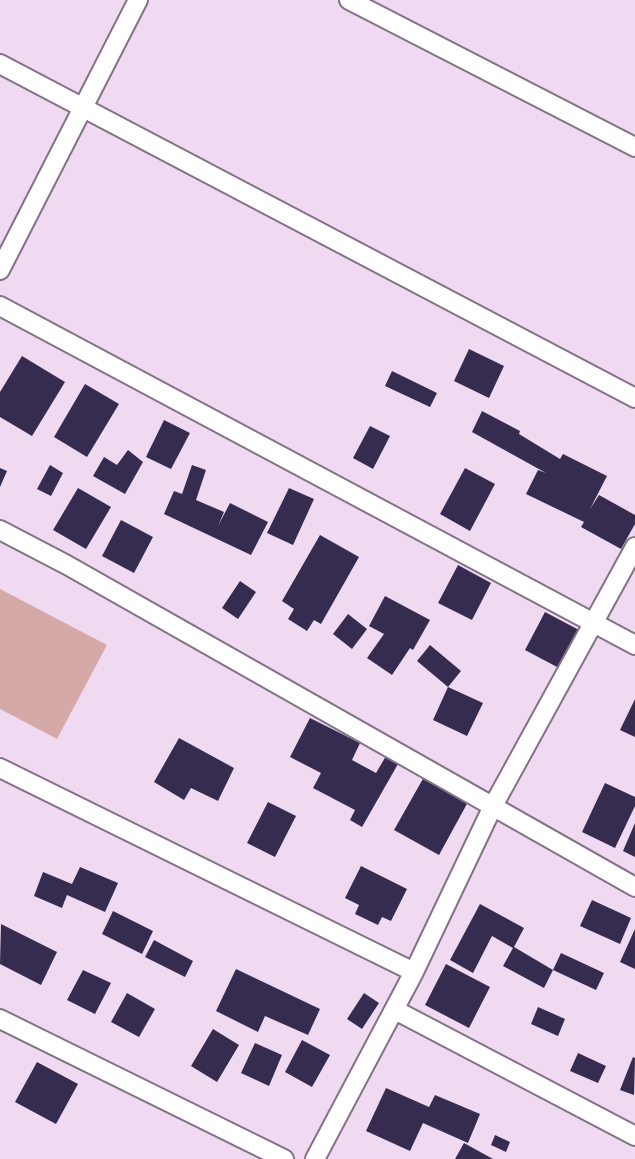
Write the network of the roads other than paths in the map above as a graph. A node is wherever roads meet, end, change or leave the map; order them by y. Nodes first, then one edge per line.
1 (138, 0) edge
2 (349, 0) edge
3 (0, 64) edge
4 (82, 106) junction
5 (635, 147) edge
6 (0, 270) edge
7 (0, 306) edge
8 (635, 398) edge
9 (0, 530) edge
10 (635, 547) edge
11 (595, 624) junction
12 (635, 645) edge
13 (0, 768) edge
14 (493, 806) junction
15 (635, 887) edge
16 (414, 972) junction
17 (395, 1010) junction
18 (0, 1019) edge
19 (635, 1136) edge
20 (284, 1159) edge
21 (315, 1159) edge

1 - 4 street
2 - 5 street
3 - 4 street
4 - 6 street
4 - 8 street
7 - 11 street
9 - 14 street
10 - 11 street
11 - 12 street
11 - 14 street
13 - 16 street
14 - 15 street
14 - 16 street
16 - 17 street
17 - 19 street
17 - 21 street
18 - 20 street

